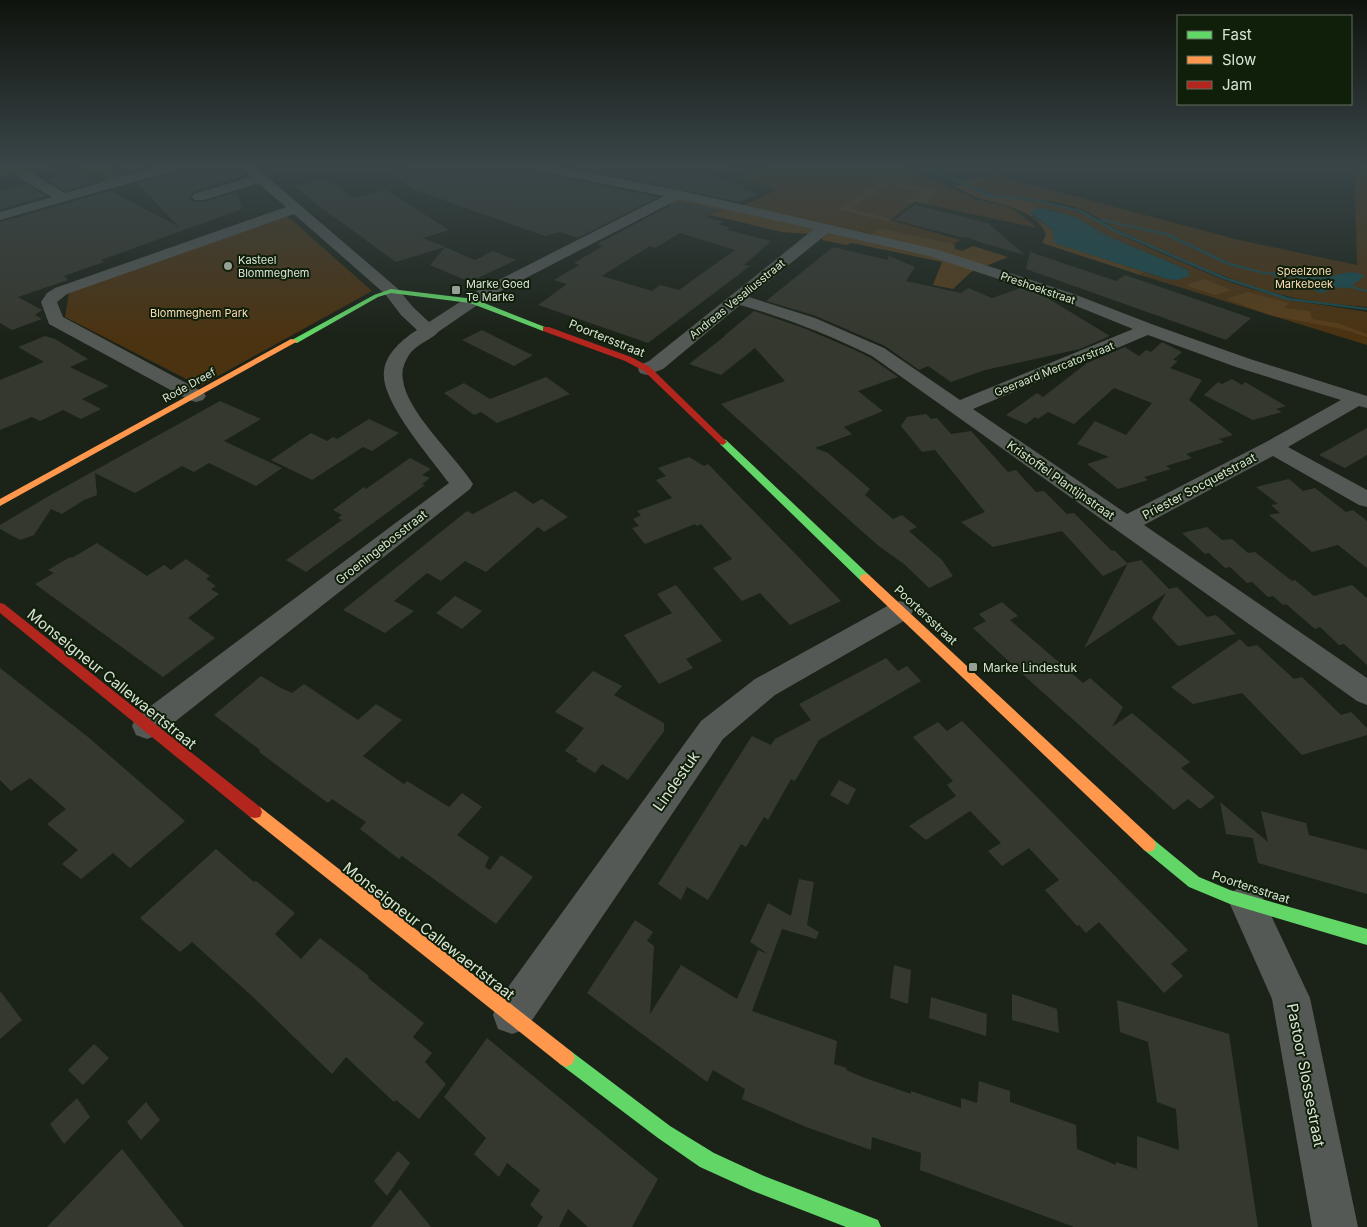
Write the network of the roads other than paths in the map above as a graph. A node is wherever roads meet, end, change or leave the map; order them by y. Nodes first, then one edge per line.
1 (260, 221) edge
2 (311, 221) edge
3 (625, 221) edge
4 (740, 221) edge
5 (801, 221) edge
6 (758, 227) dead end
7 (826, 227) junction
8 (774, 230) dead end
9 (814, 238) junction
10 (391, 291) junction
11 (737, 299) junction
12 (471, 301) junction
13 (1148, 329) junction
14 (429, 332) junction
15 (647, 369) junction
16 (196, 396) junction
17 (1360, 400) edge
18 (958, 408) junction
19 (1273, 447) junction
20 (1367, 500) edge
21 (0, 503) edge
22 (1125, 525) junction
23 (0, 607) edge
24 (900, 610) junction
25 (1367, 694) edge
26 (148, 726) junction
27 (1247, 902) junction
28 (1367, 937) edge
29 (512, 1015) junction
30 (871, 1227) edge
31 (1335, 1227) edge

1 - 16 street
2 - 10 street
3 - 12 street, Groeningebosstraat
4 - 6 street, Preshoekstraat
5 - 7 street, Preshoekstraat
7 - 9 street, Andreas Vesaliusstraat
7 - 13 street, Preshoekstraat
8 - 9 street
9 - 11 street, Andreas Vesaliusstraat
10 - 12 street, Poortersstraat
10 - 14 street
10 - 16 street, Rode Dreef
11 - 15 street, Andreas Vesaliusstraat
11 - 18 street, Kristoffel Plantijnstraat
12 - 14 street, Groeningebosstraat
12 - 15 street, Poortersstraat
13 - 17 street, Preshoekstraat
13 - 18 street, Geeraard Mercatorstraat
14 - 26 street, Groeningebosstraat
15 - 24 street, Poortersstraat
16 - 21 street, Rode Dreef
17 - 19 street, Priester Socquetstraat
18 - 22 street, Kristoffel Plantijnstraat
19 - 20 street
19 - 22 street, Priester Socquetstraat
22 - 25 street, Kristoffel Plantijnstraat
23 - 26 street, Monseigneur Callewaertstraat
24 - 27 street, Poortersstraat
24 - 29 street, Lindestuk
26 - 29 street, Monseigneur Callewaertstraat
27 - 28 street, Poortersstraat
27 - 31 street, Pastoor Slossestraat
29 - 30 street, Monseigneur Callewaertstraat

